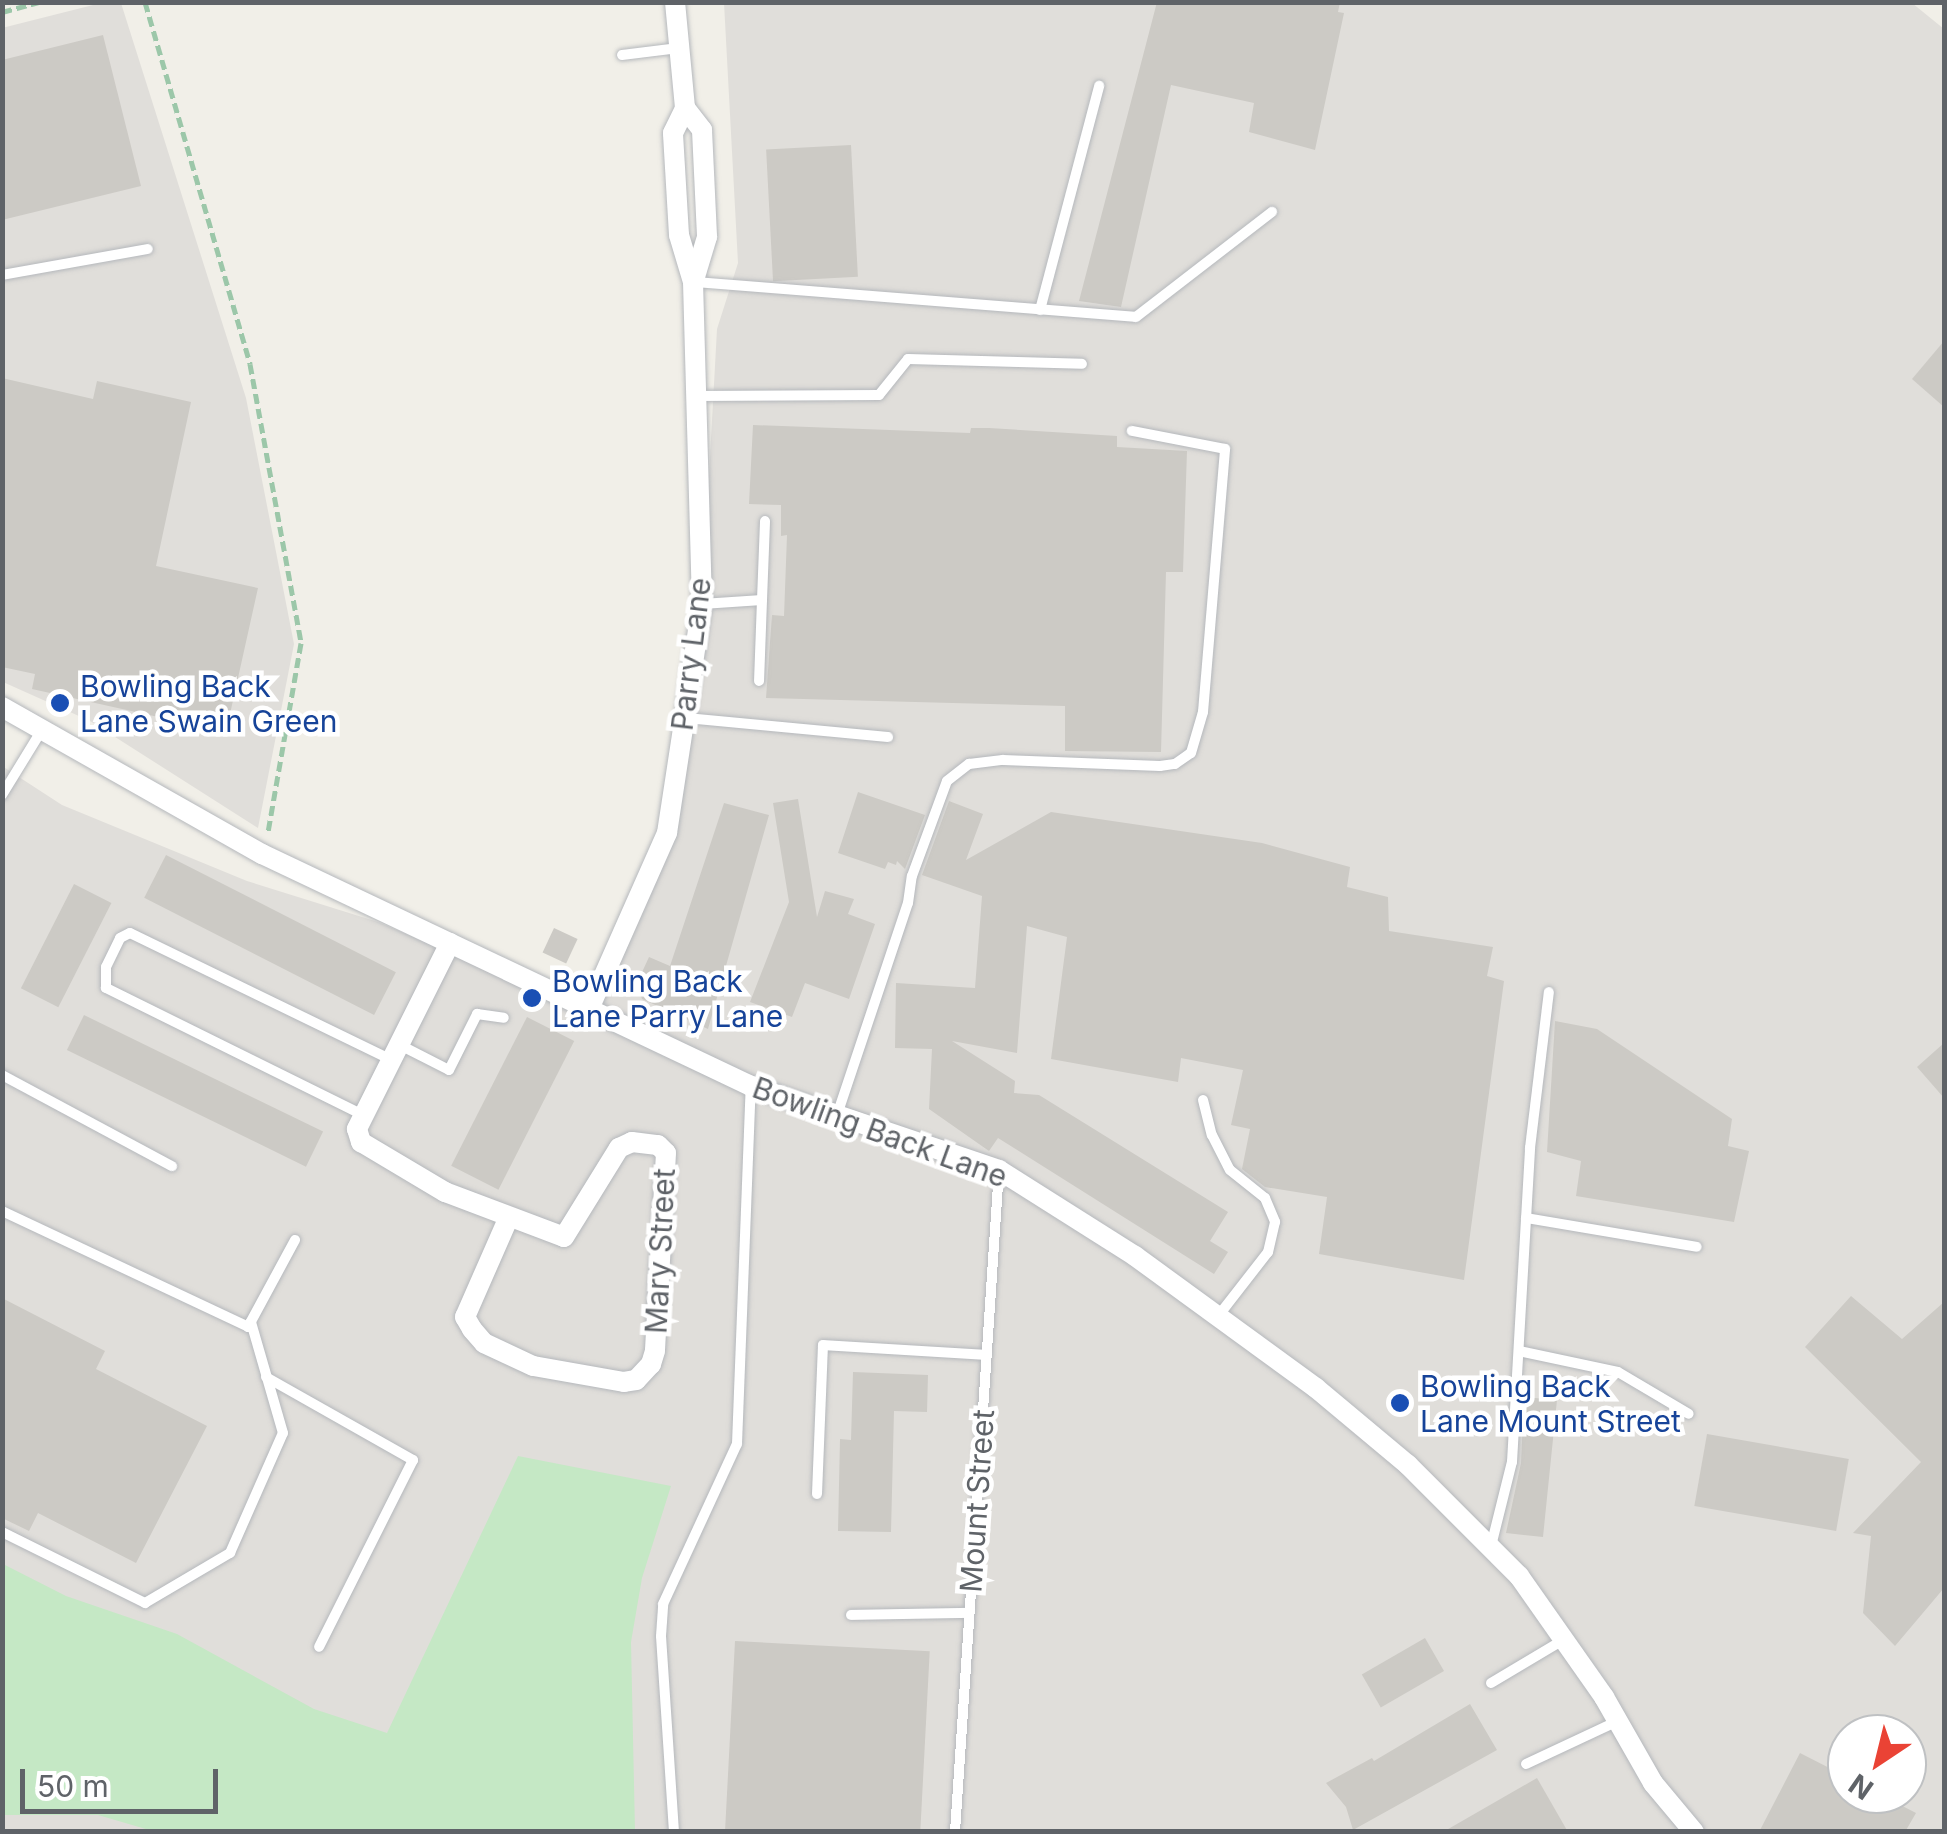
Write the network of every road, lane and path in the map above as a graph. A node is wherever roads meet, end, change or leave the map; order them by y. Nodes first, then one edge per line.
1 (40, 2) edge
2 (145, 2) edge
3 (675, 2) edge
4 (19, 5) edge
5 (2, 12) edge
6 (679, 48) junction
7 (622, 55) dead end
8 (1099, 86) dead end
9 (685, 108) junction
10 (1272, 212) dead end
11 (148, 249) dead end
12 (2, 275) edge
13 (694, 282) junction
14 (1040, 310) junction
15 (1082, 364) dead end
16 (696, 396) junction
17 (1132, 431) dead end
18 (765, 521) dead end
19 (762, 600) junction
20 (702, 604) junction
21 (759, 681) dead end
22 (2, 707) edge
23 (684, 718) junction
24 (43, 728) junction
25 (888, 737) dead end
26 (2, 795) edge
27 (262, 854) junction
28 (450, 943) junction
29 (1548, 992) dead end
30 (589, 1009) junction
31 (504, 1018) dead end
32 (393, 1051) junction
33 (2, 1075) edge
34 (751, 1086) junction
35 (1202, 1100) dead end
36 (838, 1112) junction
37 (363, 1114) junction
38 (172, 1166) dead end
39 (999, 1170) junction
40 (2, 1211) edge
41 (1526, 1218) junction
42 (508, 1219) junction
43 (295, 1240) dead end
44 (1696, 1248) dead end
45 (1219, 1315) junction
46 (251, 1322) junction
47 (1519, 1351) junction
48 (986, 1355) junction
49 (266, 1376) junction
50 (1690, 1414) dead end
51 (817, 1494) dead end
52 (2, 1532) edge
53 (1490, 1547) junction
54 (969, 1613) junction
55 (852, 1615) dead end
56 (1564, 1640) junction
57 (319, 1647) dead end
58 (1491, 1684) dead end
59 (1618, 1721) junction
60 (1526, 1764) dead end
61 (674, 1832) edge
62 (954, 1832) edge
63 (1694, 1832) edge

1 - 4 path
2 - 27 path
3 - 6 street, Parry Lane
4 - 5 path
6 - 7 lane
6 - 9 street, Parry Lane
8 - 14 lane
9 - 13 street, Parry Lane
9 - 13 street, Parry Lane
10 - 14 lane
11 - 12 lane
13 - 14 lane
13 - 16 street, Parry Lane
15 - 16 lane
16 - 20 street, Parry Lane
17 - 36 lane
18 - 19 lane
19 - 20 lane
19 - 21 lane
20 - 23 street, Parry Lane
22 - 24 street, Bowling Back Lane
23 - 25 lane
23 - 30 street, Parry Lane
24 - 26 lane
24 - 27 street, Bowling Back Lane
27 - 28 street, Bowling Back Lane
28 - 30 street, Bowling Back Lane
28 - 32 street
29 - 41 lane
30 - 34 street, Bowling Back Lane
31 - 32 lane
32 - 37 street
32 - 37 lane
33 - 38 lane
34 - 36 street, Bowling Back Lane
34 - 61 lane
35 - 45 lane
36 - 39 street, Bowling Back Lane
37 - 42 street, Mary Street
39 - 45 street, Bowling Back Lane
39 - 48 lane, Mount Street
40 - 46 lane
41 - 44 lane
41 - 47 lane
42 - 42 street, Mary Street
43 - 46 lane
45 - 53 street, Bowling Back Lane
46 - 49 lane
47 - 50 lane
47 - 53 lane
48 - 51 lane
48 - 54 lane, Mount Street
49 - 52 lane
49 - 57 lane
53 - 56 street, Bowling Back Lane
54 - 55 lane
54 - 62 lane, Mount Street
56 - 58 lane
56 - 59 street, Bowling Back Lane
59 - 60 lane
59 - 63 street, Bowling Back Lane

